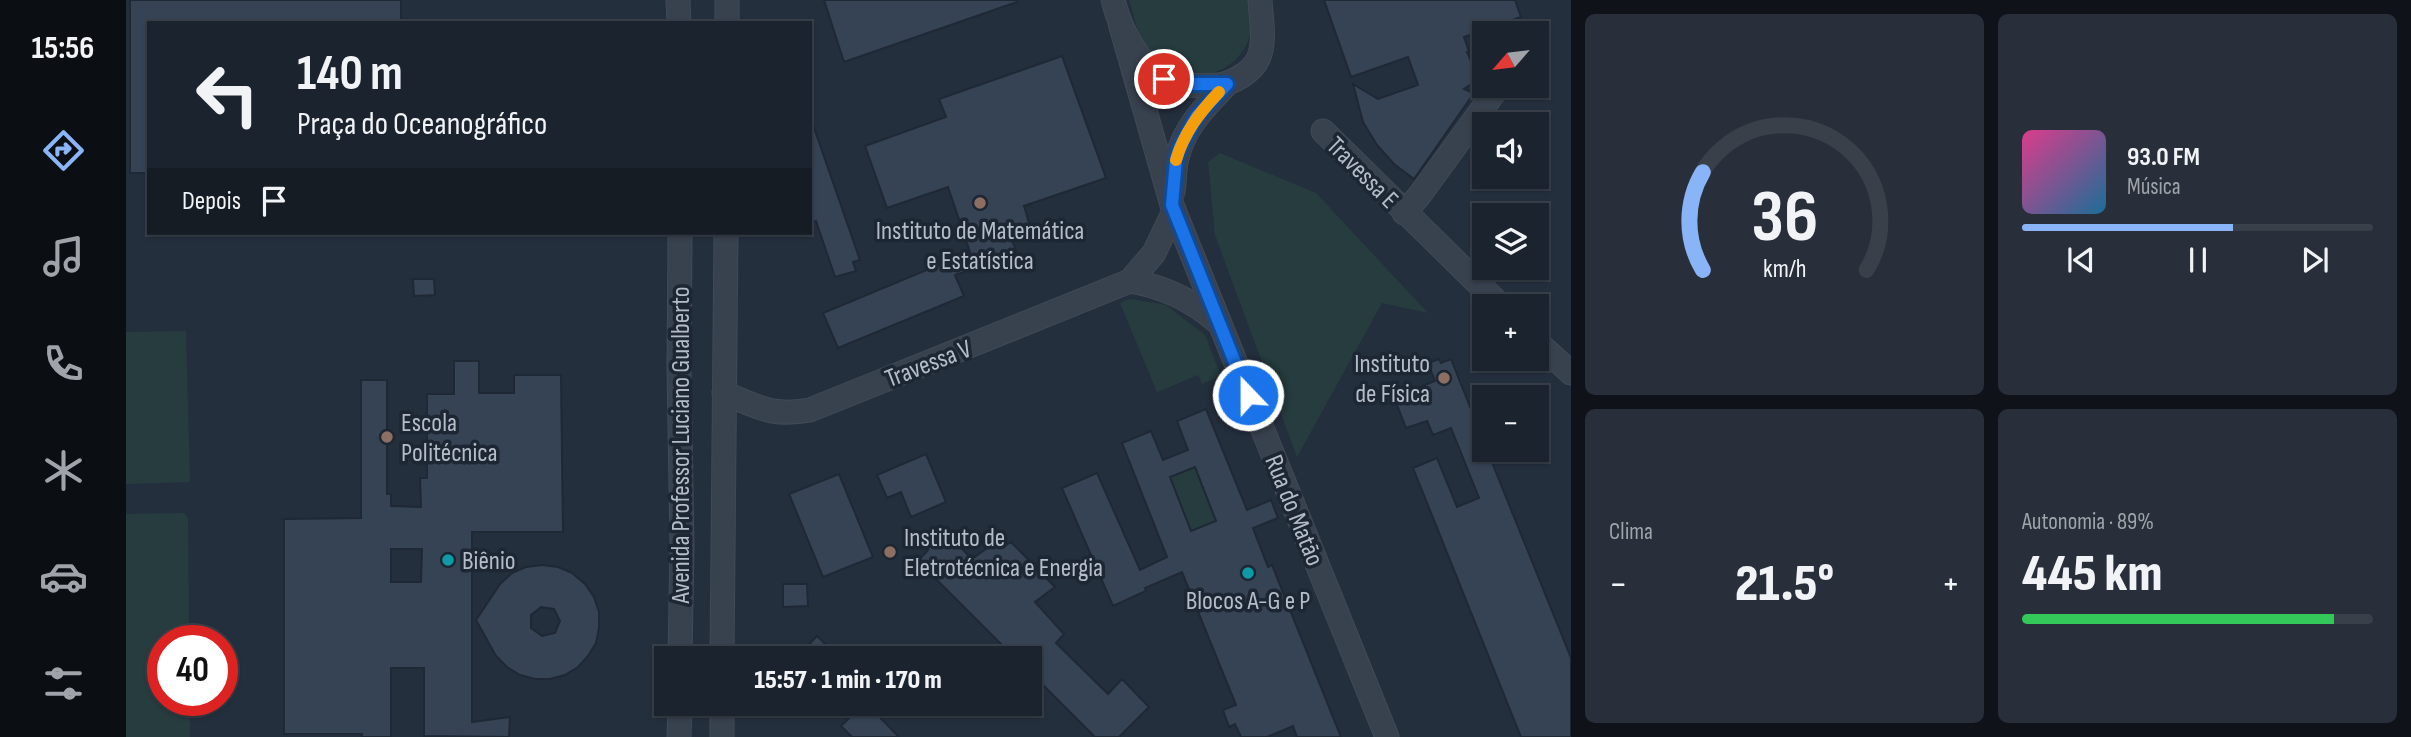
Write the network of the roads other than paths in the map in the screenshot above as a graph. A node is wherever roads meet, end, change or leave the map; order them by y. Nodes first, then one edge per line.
1 (678, 0) edge
2 (727, 0) edge
3 (1113, 0) edge
4 (1260, 0) edge
5 (679, 21) edge
6 (727, 21) edge
7 (1120, 23) junction
8 (1227, 84) junction
9 (1490, 98) edge
10 (1323, 131) dead end
11 (1173, 208) junction
12 (1404, 213) junction
13 (680, 235) edge
14 (726, 235) edge
15 (1130, 281) junction
16 (1488, 294) edge
17 (1219, 323) junction
18 (1549, 353) edge
19 (1571, 373) edge
20 (723, 393) junction
21 (680, 646) edge
22 (722, 646) edge
23 (680, 716) edge
24 (722, 716) edge
25 (679, 737) edge
26 (722, 737) edge
27 (1387, 737) edge

1 - 5 street
2 - 6 street
3 - 7 street
4 - 8 street, Rua do Matão
7 - 8 street
7 - 11 street, Rua do Matão
8 - 11 street, Rua do Matão
9 - 12 street, Travessa E
10 - 12 street, Travessa E
11 - 15 street, Travessa V
11 - 17 street, Rua do Matão
12 - 16 street, Travessa E
13 - 21 street, Avenida Professor Luciano Gualberto
14 - 20 street, Avenida Professor Luciano Gualberto
15 - 17 street
15 - 20 street, Travessa V
17 - 27 street, Rua do Matão
18 - 19 street
20 - 22 street, Avenida Professor Luciano Gualberto
23 - 25 street
24 - 26 street

